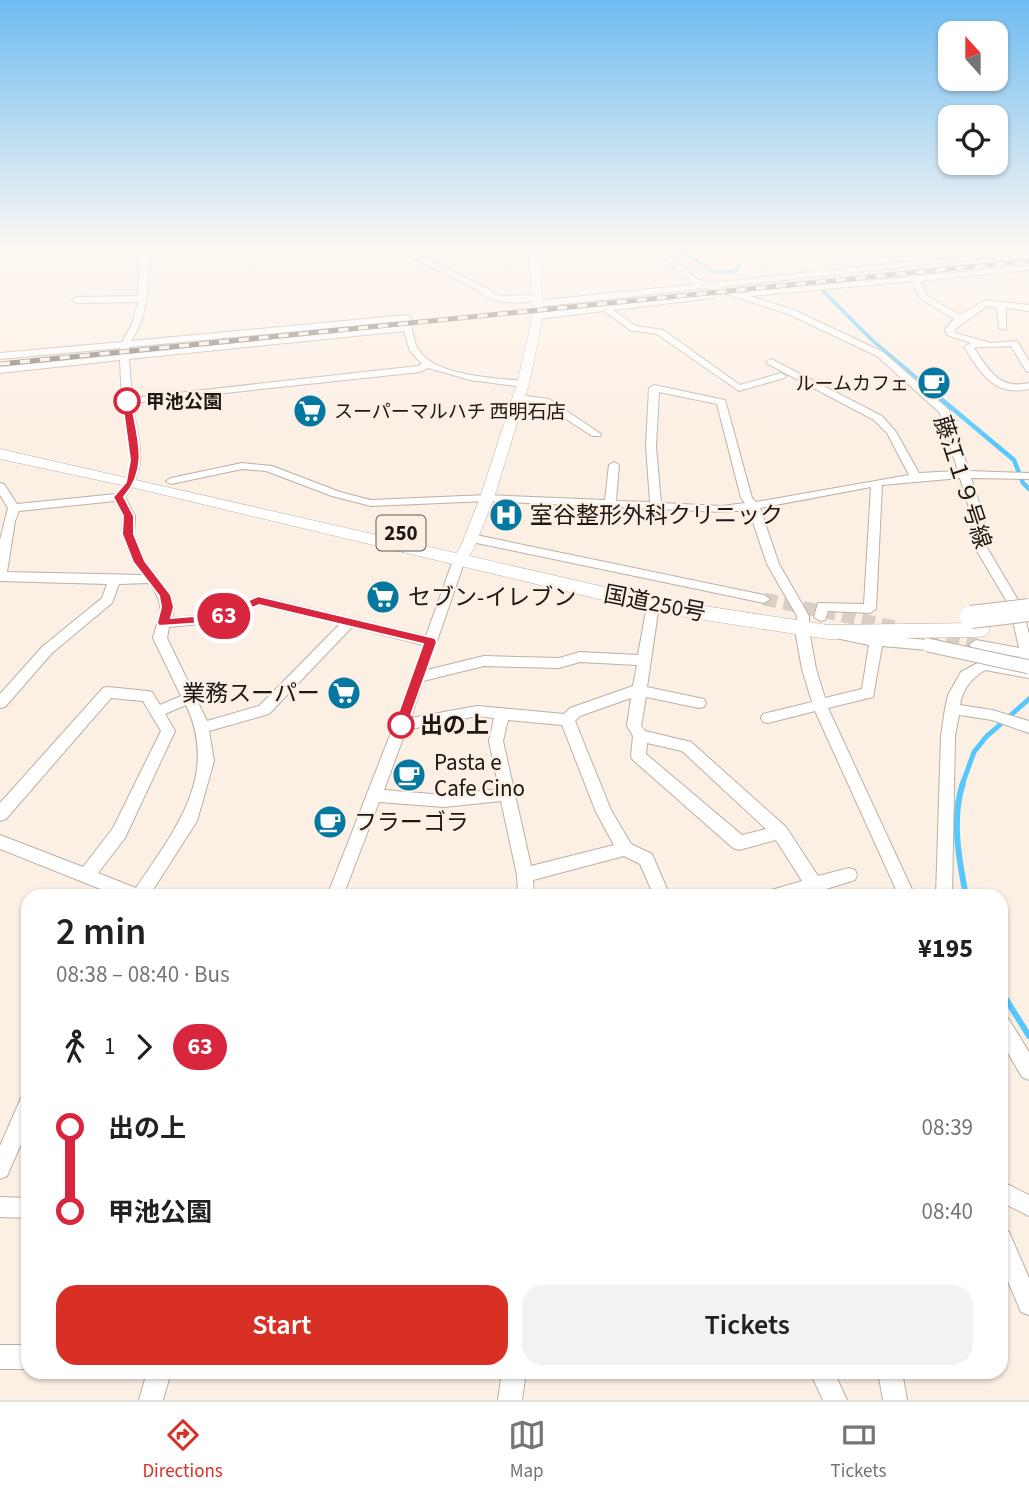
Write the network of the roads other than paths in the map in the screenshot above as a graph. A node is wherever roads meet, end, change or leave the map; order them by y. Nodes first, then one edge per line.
1 (138, 313) edge
2 (536, 313) edge
3 (613, 313) edge
4 (791, 313) edge
5 (950, 313) edge
6 (969, 313) edge
7 (1002, 313) edge
8 (960, 319) junction
9 (408, 328) junction
10 (1003, 328) dead end
11 (977, 344) junction
12 (124, 345) junction
13 (0, 356) edge
14 (123, 359) junction
15 (771, 362) dead end
16 (429, 363) junction
17 (1029, 369) edge
18 (0, 370) edge
19 (781, 376) dead end
20 (523, 384) junction
21 (1029, 386) edge
22 (519, 398) junction
23 (127, 401) junction
24 (597, 434) dead end
25 (0, 443) edge
26 (0, 454) edge
27 (614, 465) dead end
28 (965, 474) junction
29 (1029, 476) edge
30 (916, 477) junction
31 (171, 481) junction
32 (128, 484) junction
33 (877, 484) junction
34 (0, 486) edge
35 (487, 498) junction
36 (610, 504) junction
37 (656, 506) junction
38 (754, 507) junction
39 (14, 508) junction
40 (4, 522) edge
41 (466, 549) junction
42 (1, 560) edge
43 (0, 577) edge
44 (152, 579) junction
45 (114, 580) junction
46 (764, 599) tunnel mouth
47 (653, 604) junction
48 (1029, 610) edge
49 (349, 622) junction
50 (164, 623) junction
51 (813, 624) junction
52 (1029, 624) edge
53 (976, 631) junction
54 (876, 640) junction
55 (430, 642) junction
56 (1028, 658) edge
57 (642, 660) junction
58 (418, 677) junction
59 (639, 690) junction
60 (189, 698) junction
61 (0, 703) edge
62 (699, 703) dead end
63 (820, 706) junction
64 (952, 709) junction
65 (157, 712) junction
66 (502, 713) junction
67 (768, 718) dead end
68 (567, 720) junction
69 (401, 725) junction
70 (1025, 726) edge
71 (201, 728) junction
72 (640, 736) junction
73 (507, 794) junction
74 (374, 795) junction
75 (0, 814) edge
76 (780, 832) junction
77 (0, 842) edge
78 (625, 849) junction
79 (849, 874) dead end
80 (525, 875) junction
81 (86, 876) junction
82 (120, 889) edge
83 (143, 889) edge
84 (338, 889) edge
85 (526, 889) edge
86 (659, 889) edge
87 (816, 889) edge
88 (819, 889) edge
89 (904, 889) edge
90 (944, 889) edge
91 (1008, 1036) edge
92 (1029, 1070) edge
93 (21, 1121) edge
94 (0, 1169) edge
95 (1008, 1195) edge
96 (1029, 1206) edge
97 (0, 1207) edge
98 (21, 1208) edge
99 (1008, 1256) edge
100 (1029, 1304) edge
101 (0, 1357) edge
102 (21, 1357) edge
103 (157, 1379) edge
104 (513, 1379) edge
105 (825, 1379) edge
106 (891, 1379) edge
107 (151, 1400) edge
108 (510, 1400) edge
109 (835, 1400) edge
110 (895, 1400) edge

1 - 12 street
2 - 20 street
3 - 19 street
4 - 28 street, 藤江１９号線
5 - 8 street
6 - 8 street
7 - 10 street
8 - 11 street
9 - 12 street
9 - 14 street
9 - 16 street
11 - 17 street
11 - 21 street
12 - 13 street
12 - 14 street
14 - 18 street
14 - 23 street
15 - 30 street
16 - 20 street
16 - 23 street
20 - 22 street
22 - 24 street
22 - 35 street
23 - 32 street
25 - 32 highway, 国道250号 / 250
26 - 32 highway, 国道250号 / 250
27 - 36 street
28 - 29 street
28 - 30 street
28 - 56 street, 藤江１９号線
30 - 33 street
31 - 32 highway, 国道250号 / 250
31 - 35 street
31 - 41 highway, 国道250号 / 250
32 - 39 street
32 - 41 highway, 国道250号 / 250
32 - 44 street
33 - 38 street
33 - 51 street
34 - 39 street
35 - 36 street
35 - 41 street
36 - 37 street
37 - 38 street
37 - 38 street
38 - 51 street
39 - 40 street
40 - 42 street
41 - 46 street
41 - 47 highway, 国道250号 / 250
41 - 51 highway, 国道250号 / 250
41 - 55 street
42 - 43 street
43 - 45 street
44 - 45 street
44 - 50 street
45 - 61 street
47 - 51 highway, 国道250号 / 250
47 - 57 street
48 - 53 highway, 国道250号 / 250, bridge
49 - 50 street
49 - 55 street
49 - 71 street
50 - 60 street
51 - 53 highway, 国道250号 / 250
51 - 54 street
51 - 63 street
52 - 53 highway, 国道250号 / 250
53 - 56 street
54 - 56 street, bridge
54 - 63 street
55 - 58 street
56 - 64 street
57 - 58 street
57 - 59 street
58 - 69 street
59 - 62 street
59 - 68 street
59 - 72 street
60 - 65 street
60 - 71 street
63 - 67 street
63 - 89 street
64 - 70 street
64 - 90 street
65 - 75 street
65 - 81 street
66 - 68 street
66 - 69 street
66 - 73 street
68 - 78 street
69 - 74 street
71 - 83 street
72 - 76 street
72 - 76 street
73 - 74 street
73 - 80 street
74 - 84 street
76 - 87 street
77 - 81 street
78 - 80 street
78 - 86 street
79 - 88 street
80 - 85 street
81 - 82 street
91 - 92 street
93 - 94 street
95 - 96 street
97 - 98 street
99 - 100 street
101 - 102 street
103 - 107 street
104 - 108 street
105 - 109 street
106 - 110 street

